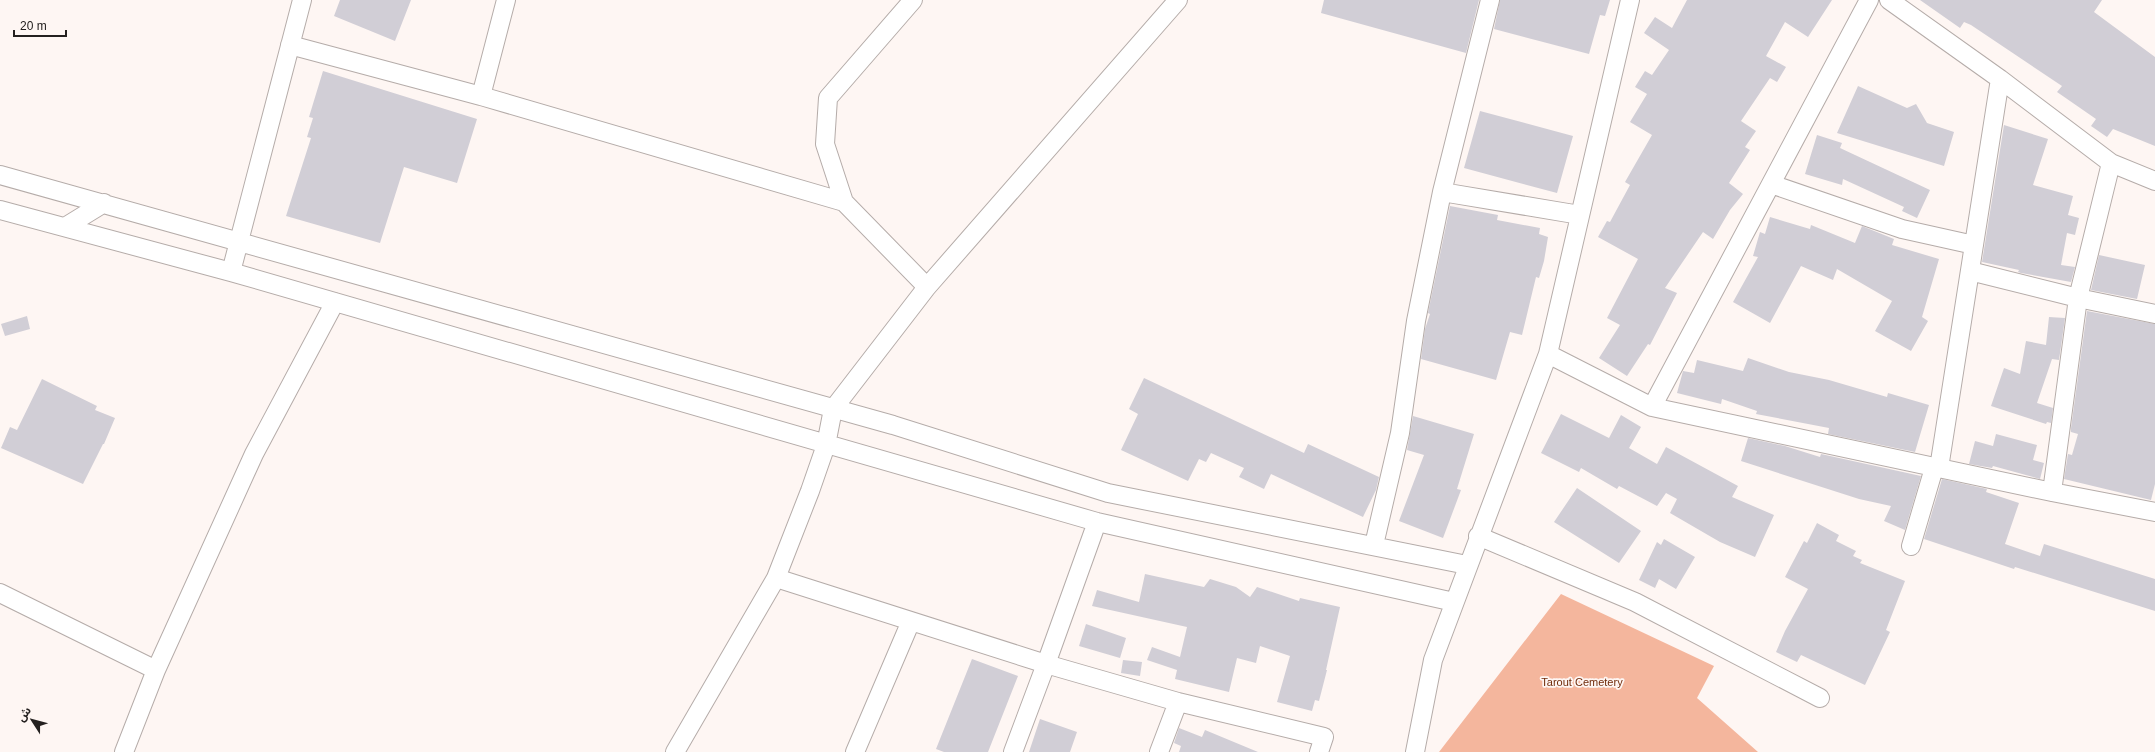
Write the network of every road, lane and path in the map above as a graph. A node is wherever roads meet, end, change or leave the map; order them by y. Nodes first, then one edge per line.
1 (302, 0) edge
2 (506, 0) edge
3 (913, 0) edge
4 (1178, 0) edge
5 (1490, 0) edge
6 (1630, 0) edge
7 (1869, 0) edge
8 (1889, 0) edge
9 (290, 45) junction
10 (2000, 80) junction
11 (481, 96) junction
12 (2111, 163) junction
13 (0, 175) edge
14 (2155, 181) edge
15 (1770, 184) junction
16 (1442, 192) junction
17 (844, 202) junction
18 (104, 203) junction
19 (0, 210) edge
20 (1580, 215) junction
21 (65, 227) junction
22 (239, 242) junction
23 (1974, 245) junction
24 (1970, 271) junction
25 (231, 272) junction
26 (927, 287) junction
27 (2078, 298) junction
28 (334, 302) junction
29 (2155, 314) edge
30 (1548, 354) junction
31 (1652, 407) junction
32 (833, 409) junction
33 (826, 445) junction
34 (1936, 468) junction
35 (2052, 492) junction
36 (2155, 512) edge
37 (1098, 522) junction
38 (1478, 536) junction
39 (1374, 545) junction
40 (1911, 546) dead end
41 (1467, 565) junction
42 (776, 578) junction
43 (0, 593) edge
44 (1454, 602) junction
45 (911, 621) junction
46 (1046, 664) junction
47 (156, 670) junction
48 (1820, 698) dead end
49 (1178, 702) junction
50 (124, 752) edge
51 (676, 752) edge
52 (855, 752) edge
53 (1013, 752) edge
54 (1159, 752) edge
55 (1318, 752) edge
56 (1415, 752) edge

1 - 9 street
2 - 11 street
3 - 17 street
4 - 26 street
5 - 16 street
6 - 20 street
7 - 15 street
8 - 10 street
9 - 11 street
9 - 22 street
10 - 12 street
10 - 23 street
11 - 17 street
12 - 14 street
12 - 27 street
13 - 18 street
15 - 23 street
15 - 31 street
16 - 20 street
16 - 39 street
17 - 26 street
18 - 21 street
18 - 22 street
19 - 21 street
20 - 30 street
21 - 25 street
22 - 25 street
22 - 32 street
23 - 24 street
24 - 27 street
24 - 34 street
25 - 28 street
26 - 32 street
27 - 29 street
27 - 35 street
28 - 33 street
28 - 47 street
30 - 31 street
30 - 38 street
31 - 34 street
32 - 33 street
32 - 39 street
33 - 37 street
33 - 42 street
34 - 35 street
34 - 40 street
35 - 36 street
37 - 44 street
37 - 46 street
38 - 41 street
38 - 48 street
39 - 41 street
41 - 44 street
42 - 45 street
42 - 51 street
43 - 47 street
44 - 56 street
45 - 46 street
45 - 52 street
46 - 49 street
46 - 53 street
47 - 50 street
49 - 54 street
49 - 55 street

